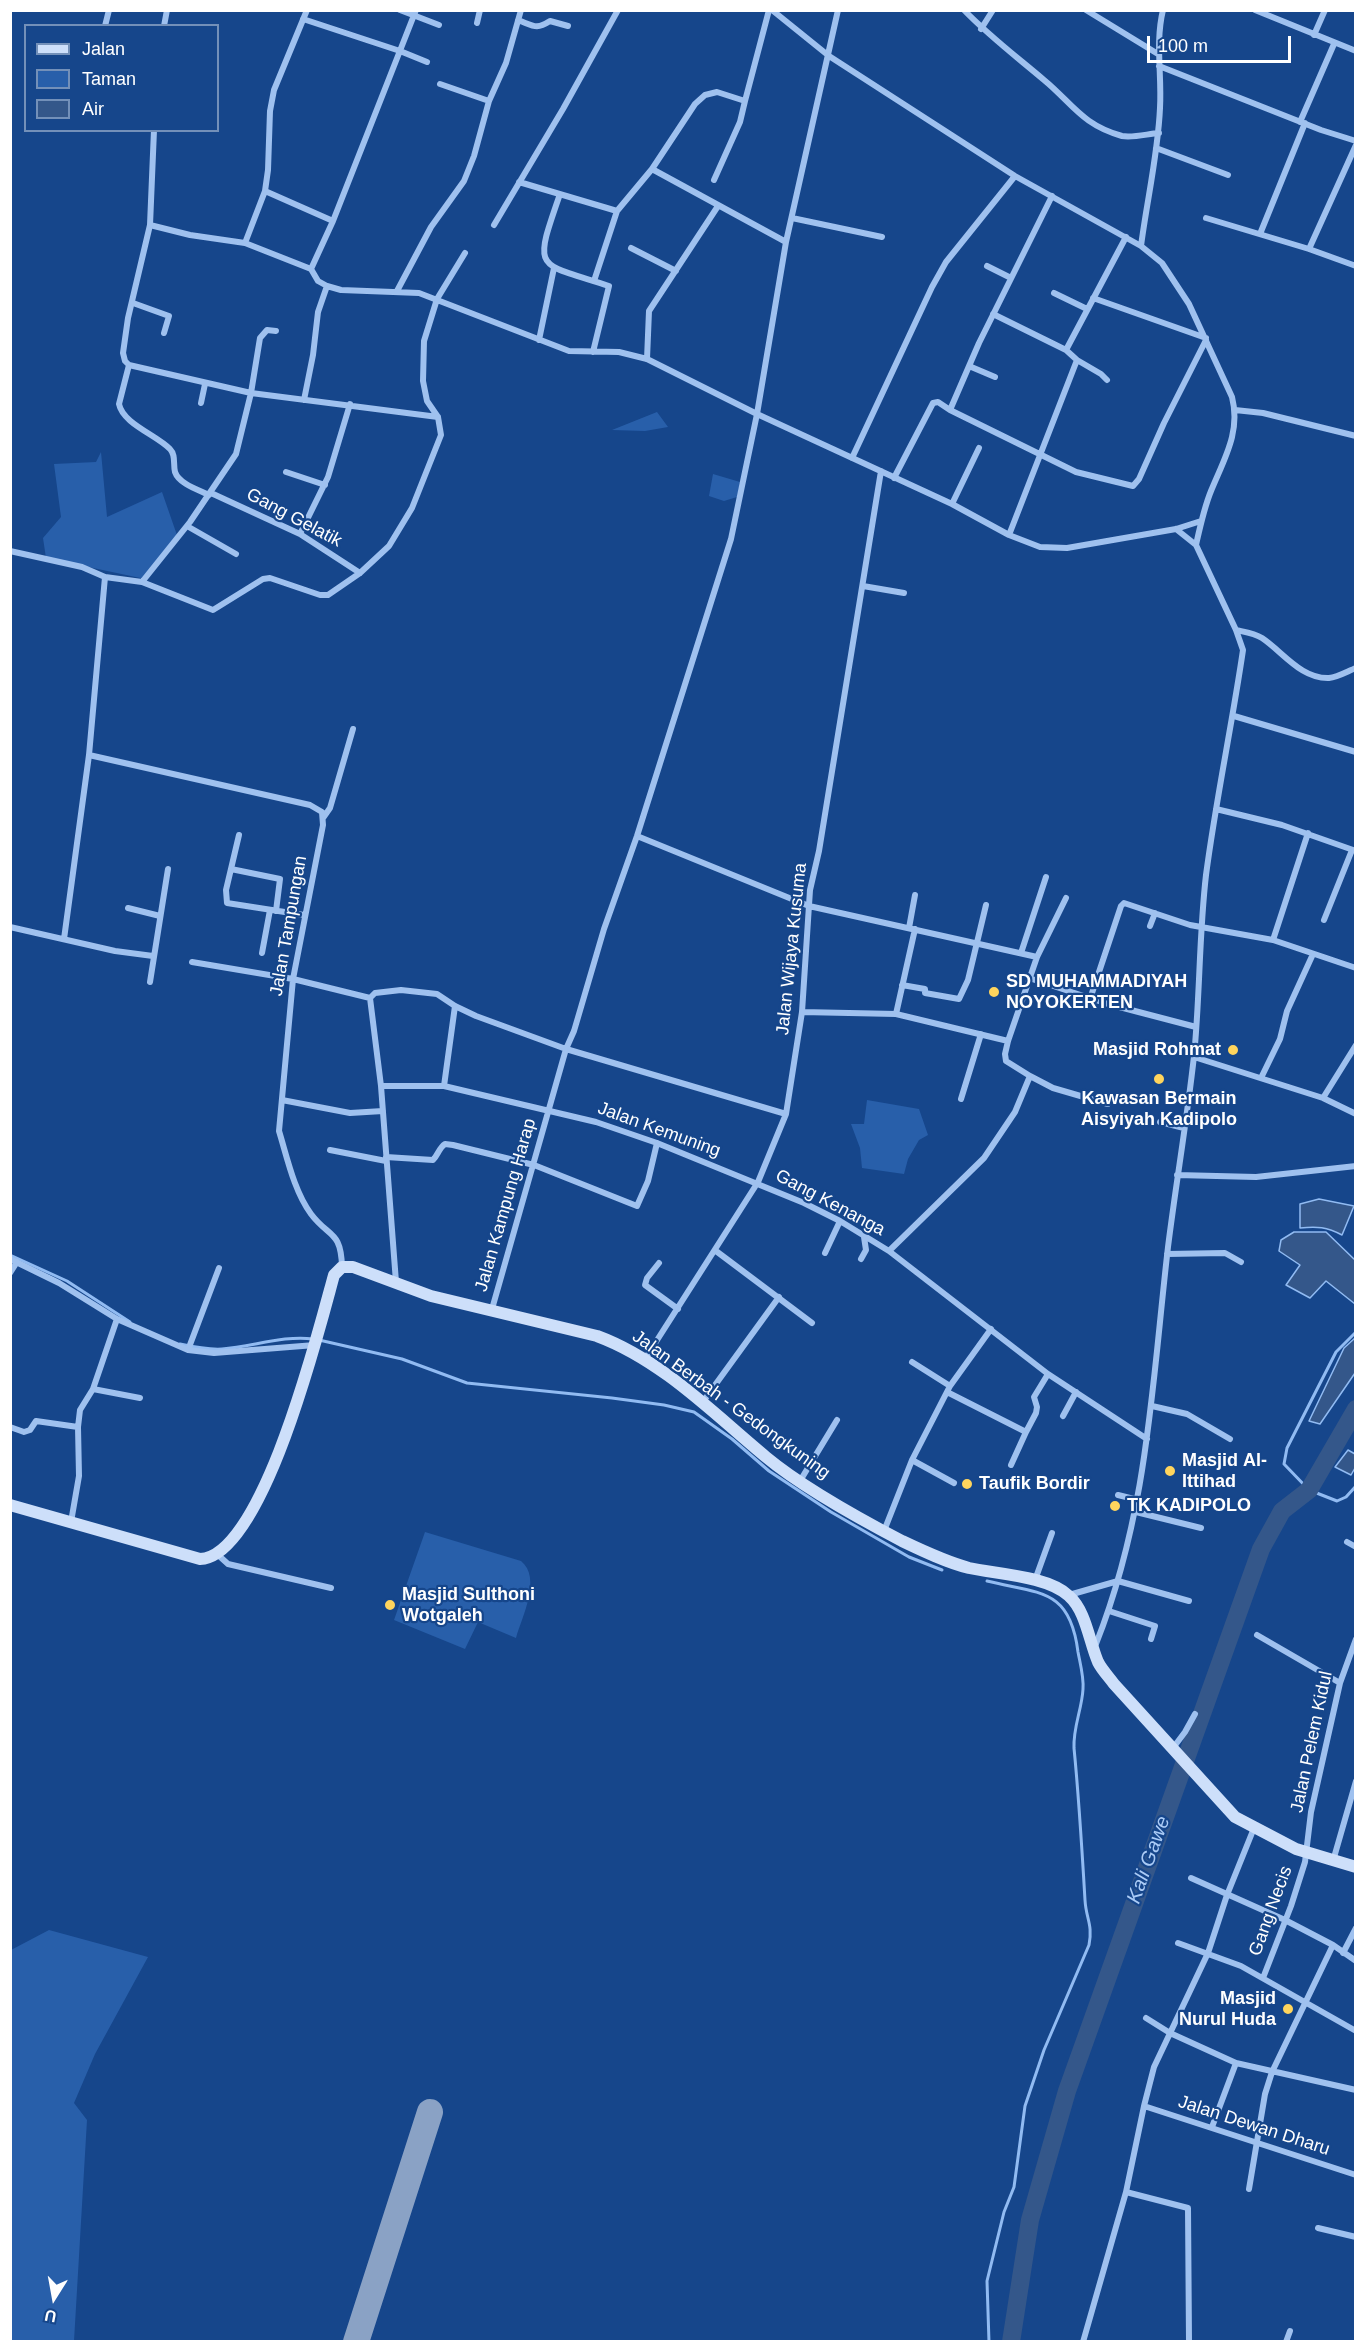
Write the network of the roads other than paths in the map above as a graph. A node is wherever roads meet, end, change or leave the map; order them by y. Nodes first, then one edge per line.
1 (308, 10) edge
2 (400, 10) edge
3 (480, 10) edge
4 (521, 10) edge
5 (618, 10) edge
6 (771, 10) edge
7 (838, 10) edge
8 (964, 10) edge
9 (993, 10) edge
10 (1086, 10) edge
11 (1163, 10) edge
12 (1255, 10) edge
13 (1325, 10) edge
14 (415, 13) edge
15 (303, 19) junction
16 (518, 20) junction
17 (477, 23) dead end
18 (439, 25) dead end
19 (568, 26) dead end
20 (981, 29) junction
21 (1314, 35) junction
22 (1334, 44) junction
23 (400, 51) junction
24 (1356, 51) edge
25 (1158, 54) junction
26 (829, 56) junction
27 (427, 62) dead end
28 (1159, 66) junction
29 (440, 84) dead end
30 (489, 101) junction
31 (745, 101) junction
32 (1303, 123) junction
33 (154, 132) edge
34 (1159, 133) junction
35 (1356, 141) edge
36 (1356, 145) edge
37 (1155, 148) junction
38 (652, 169) junction
39 (1228, 175) dead end
40 (1015, 176) junction
41 (714, 180) dead end
42 (519, 182) junction
43 (265, 191) junction
44 (560, 194) junction
45 (1052, 196) junction
46 (718, 206) junction
47 (617, 211) junction
48 (792, 218) junction
49 (1206, 218) dead end
50 (333, 221) junction
51 (150, 225) junction
52 (494, 225) dead end
53 (1260, 234) junction
54 (882, 237) dead end
55 (1126, 237) junction
56 (786, 242) junction
57 (245, 243) junction
58 (1141, 246) junction
59 (631, 248) dead end
60 (1309, 249) junction
61 (465, 254) dead end
62 (987, 266) dead end
63 (1356, 266) edge
64 (554, 268) junction
65 (310, 269) junction
66 (676, 271) junction
67 (1011, 278) junction
68 (594, 281) junction
69 (327, 286) junction
70 (397, 291) junction
71 (1054, 294) dead end
72 (1093, 298) junction
73 (437, 299) junction
74 (133, 303) junction
75 (1087, 309) junction
76 (993, 314) junction
77 (276, 331) dead end
78 (164, 333) dead end
79 (1206, 339) junction
80 (539, 340) junction
81 (1066, 350) junction
82 (592, 352) junction
83 (647, 358) junction
84 (1077, 360) junction
85 (129, 365) junction
86 (969, 366) junction
87 (995, 377) dead end
88 (1107, 380) dead end
89 (205, 384) junction
90 (251, 393) junction
91 (304, 400) junction
92 (201, 403) dead end
93 (350, 404) junction
94 (950, 410) junction
95 (1235, 410) junction
96 (757, 414) junction
97 (438, 417) junction
98 (1353, 435) edge
99 (979, 448) dead end
100 (1040, 453) junction
101 (852, 458) junction
102 (881, 471) junction
103 (286, 472) dead end
104 (894, 478) junction
105 (325, 485) junction
106 (210, 494) junction
107 (952, 504) junction
108 (1201, 521) junction
109 (187, 526) junction
110 (1176, 529) junction
111 (300, 534) junction
112 (1008, 535) junction
113 (1196, 545) junction
114 (10, 551) edge
115 (236, 554) dead end
116 (360, 573) junction
117 (105, 577) junction
118 (142, 582) junction
119 (863, 586) junction
120 (904, 593) dead end
121 (1236, 630) junction
122 (1356, 668) edge
123 (1234, 716) junction
124 (353, 729) dead end
125 (1356, 752) edge
126 (89, 755) junction
127 (1216, 809) junction
128 (323, 818) junction
129 (1308, 833) junction
130 (239, 835) dead end
131 (638, 836) junction
132 (1354, 851) edge
133 (168, 869) dead end
134 (231, 869) junction
135 (1046, 878) dead end
136 (915, 895) dead end
137 (1066, 898) dead end
138 (986, 905) dead end
139 (809, 906) junction
140 (128, 908) dead end
141 (273, 911) junction
142 (1155, 913) junction
143 (304, 915) junction
144 (160, 916) junction
145 (1324, 921) dead end
146 (1150, 926) dead end
147 (10, 927) edge
148 (1202, 927) junction
149 (912, 929) junction
150 (64, 939) junction
151 (1273, 940) junction
152 (978, 943) junction
153 (262, 953) dead end
154 (1021, 953) junction
155 (1313, 954) junction
156 (153, 956) junction
157 (1037, 957) junction
158 (192, 962) dead end
159 (1356, 968) edge
160 (1029, 978) junction
161 (293, 979) junction
162 (150, 982) dead end
163 (902, 986) junction
164 (370, 998) junction
165 (1090, 999) junction
166 (455, 1006) junction
167 (802, 1012) junction
168 (896, 1014) junction
169 (1196, 1027) junction
170 (981, 1034) junction
171 (1008, 1041) junction
172 (1356, 1044) edge
173 (566, 1049) junction
174 (1194, 1057) junction
175 (1030, 1076) junction
176 (1261, 1078) junction
177 (381, 1086) junction
178 (444, 1086) junction
179 (1323, 1098) junction
180 (961, 1099) dead end
181 (282, 1100) junction
182 (1107, 1104) dead end
183 (550, 1110) junction
184 (383, 1111) junction
185 (786, 1114) junction
186 (1356, 1114) edge
187 (1161, 1122) dead end
188 (1184, 1128) junction
189 (657, 1143) junction
190 (330, 1150) dead end
191 (386, 1159) junction
192 (534, 1165) junction
193 (1356, 1166) edge
194 (1177, 1175) junction
195 (758, 1182) junction
196 (840, 1221) junction
197 (864, 1236) junction
198 (716, 1251) junction
199 (889, 1251) junction
200 (825, 1253) dead end
201 (1167, 1254) junction
202 (861, 1259) dead end
203 (14, 1260) edge
204 (1241, 1262) dead end
205 (659, 1263) dead end
206 (342, 1267) junction
207 (219, 1268) dead end
208 (10, 1273) edge
209 (397, 1283) junction
210 (779, 1297) junction
211 (492, 1309) junction
212 (678, 1309) junction
213 (117, 1319) junction
214 (812, 1323) dead end
215 (991, 1329) junction
216 (316, 1340) junction
217 (190, 1346) junction
218 (644, 1359) junction
219 (912, 1362) dead end
220 (1048, 1374) junction
221 (93, 1389) junction
222 (948, 1389) junction
223 (1076, 1392) junction
224 (140, 1398) dead end
225 (702, 1403) junction
226 (1152, 1406) junction
227 (1062, 1416) dead end
228 (837, 1420) dead end
229 (10, 1427) edge
230 (78, 1427) junction
231 (1026, 1432) junction
232 (1147, 1439) junction
233 (1230, 1439) dead end
234 (912, 1461) junction
235 (1011, 1465) dead end
236 (800, 1481) junction
237 (954, 1483) dead end
238 (1118, 1495) dead end
239 (1138, 1500) junction
240 (10, 1505) edge
241 (1136, 1512) junction
242 (71, 1523) junction
243 (1201, 1528) dead end
244 (884, 1531) junction
245 (1052, 1533) dead end
246 (1347, 1542) dead end
247 (1356, 1547) edge
248 (217, 1554) junction
249 (1035, 1581) junction
250 (1118, 1581) junction
251 (331, 1588) dead end
252 (1069, 1595) junction
253 (1190, 1601) dead end
254 (1109, 1611) junction
255 (1257, 1635) dead end
256 (1151, 1639) dead end
257 (1356, 1639) edge
258 (1093, 1648) junction
259 (1340, 1683) junction
260 (1195, 1714) dead end
261 (1174, 1750) junction
262 (1356, 1781) edge
263 (1254, 1828) junction
264 (1307, 1854) junction
265 (1332, 1862) junction
266 (1356, 1867) edge
267 (1191, 1878) dead end
268 (1227, 1895) junction
269 (1285, 1920) junction
270 (1356, 1928) edge
271 (1178, 1943) dead end
272 (1333, 1945) junction
273 (1208, 1953) junction
274 (1343, 1953) junction
275 (1356, 1961) edge
276 (1263, 1978) junction
277 (1305, 2004) junction
278 (1146, 2018) dead end
279 (1356, 2031) edge
280 (1170, 2032) junction
281 (1236, 2063) junction
282 (1272, 2072) junction
283 (1356, 2090) edge
284 (1144, 2106) junction
285 (1212, 2127) junction
286 (1257, 2142) junction
287 (1356, 2175) edge
288 (1249, 2188) dead end
289 (1126, 2192) junction
290 (1318, 2228) dead end
291 (1356, 2237) edge
292 (1290, 2331) dead end
293 (1083, 2342) edge
294 (1189, 2342) edge
295 (1286, 2342) edge

1 - 15 street
2 - 14 street
3 - 17 street
4 - 16 street
5 - 42 street
6 - 26 street
6 - 31 street
7 - 26 street, Jalan Kampung Harap
8 - 20 street
9 - 20 street
10 - 25 street
11 - 25 street
12 - 21 street
13 - 21 street
14 - 18 street
14 - 23 street
15 - 23 street
15 - 43 street
16 - 19 street
16 - 30 street
20 - 34 street
21 - 22 street
22 - 24 street
22 - 32 street
23 - 27 street
23 - 50 street
25 - 28 street
26 - 40 street
26 - 48 street, Jalan Kampung Harap
28 - 32 street
28 - 34 street
29 - 30 street
30 - 70 street
31 - 38 street
31 - 41 street
32 - 35 street
32 - 53 street
33 - 51 street
34 - 37 street
36 - 60 street
37 - 39 street
37 - 58 street
38 - 46 street
38 - 47 street
40 - 45 street
40 - 101 street
42 - 44 street
42 - 52 street
43 - 50 street
43 - 57 street
44 - 47 street
44 - 64 street
45 - 55 street
45 - 67 street
46 - 56 street
46 - 66 street
47 - 68 street
48 - 54 street
48 - 56 street, Jalan Kampung Harap
49 - 53 street
50 - 65 street
51 - 57 street
51 - 74 street
53 - 60 street
55 - 58 street
55 - 72 street
56 - 96 street, Jalan Kampung Harap
57 - 65 street
58 - 79 street
59 - 66 street
60 - 63 street
61 - 73 street
62 - 67 street
64 - 68 street
64 - 80 street
65 - 69 street
66 - 83 street
67 - 76 street
68 - 82 street
69 - 70 street
69 - 91 street
70 - 73 street
71 - 75 street
72 - 75 street
72 - 79 street
73 - 80 street
73 - 97 street
74 - 78 street
74 - 85 street
75 - 81 street
76 - 81 street
76 - 86 street
77 - 90 street
79 - 95 street
79 - 100 street
80 - 82 street
81 - 84 street
82 - 83 street
83 - 96 street
84 - 88 street
84 - 100 street
85 - 89 street
85 - 106 street, Gang Gelatik
86 - 87 street
86 - 94 street
89 - 90 street
89 - 92 street
90 - 91 street
90 - 106 street
91 - 93 street
93 - 97 street
93 - 105 street
94 - 100 street
94 - 104 street
95 - 98 street
95 - 108 street
96 - 101 street
96 - 131 street, Jalan Kampung Harap
97 - 116 street
99 - 107 street
100 - 112 street
101 - 102 street
102 - 104 street
102 - 119 street, Jalan Wijaya Kusuma
103 - 105 street
104 - 107 street
105 - 111 street
106 - 109 street
106 - 111 street, Gang Gelatik
107 - 112 street
108 - 110 street
108 - 113 street
109 - 115 street
109 - 118 street
110 - 112 street
110 - 113 street
111 - 116 street, Gang Gelatik
113 - 121 street
114 - 117 street
116 - 118 street
117 - 118 street
117 - 126 street
119 - 120 street
119 - 139 street, Jalan Wijaya Kusuma
121 - 122 street
121 - 123 street
123 - 125 street
123 - 127 street
124 - 128 street, Jalan Tampungan
126 - 128 street
126 - 150 street
127 - 129 street
127 - 148 street
128 - 143 street, Jalan Tampungan
129 - 132 street
129 - 151 street
130 - 134 street
131 - 139 street
131 - 173 street, Jalan Kampung Harap
132 - 145 street
133 - 144 street
134 - 141 street
134 - 141 street
135 - 154 street
136 - 149 street
137 - 157 street
138 - 152 street
139 - 149 street
139 - 167 street, Jalan Wijaya Kusuma
140 - 144 street
141 - 143 street
141 - 153 street
142 - 146 street
142 - 148 street
142 - 165 street
143 - 161 street, Jalan Tampungan
144 - 156 street
147 - 150 street
148 - 151 street
148 - 169 street
149 - 152 street
149 - 163 street
150 - 156 street
151 - 155 street
152 - 154 street
152 - 163 street
154 - 157 street
155 - 159 street
155 - 176 street
156 - 162 street
157 - 160 street
158 - 161 street
160 - 165 street
160 - 171 street
161 - 164 street
161 - 181 street, Jalan Tampungan
163 - 168 street
164 - 166 street
164 - 177 street
165 - 169 street
166 - 173 street
166 - 178 street
167 - 168 street
167 - 185 street, Jalan Wijaya Kusuma
168 - 170 street
169 - 174 street
170 - 171 street
170 - 180 street
171 - 175 street
172 - 179 street
173 - 183 street, Jalan Kampung Harap
173 - 185 street
174 - 176 street
174 - 188 street
175 - 182 street
175 - 199 street
176 - 179 street
177 - 178 street, Jalan Kemuning
177 - 184 street
178 - 183 street, Jalan Kemuning
179 - 186 street
181 - 184 street
181 - 206 street, Jalan Tampungan
183 - 189 street, Jalan Kemuning
183 - 192 street, Jalan Kampung Harap
184 - 191 street
185 - 195 street, Jalan Wijaya Kusuma
187 - 188 street
188 - 194 street
189 - 192 street
189 - 195 street, Jalan Kemuning
190 - 191 street
191 - 192 street
191 - 209 street
192 - 211 street, Jalan Kampung Harap
193 - 194 street
194 - 201 street
195 - 196 street, Gang Kenanga
195 - 198 street, Jalan Wijaya Kusuma
196 - 197 street, Gang Kenanga
196 - 200 street
197 - 199 street, Gang Kenanga
197 - 202 street
198 - 210 street
198 - 212 street, Jalan Wijaya Kusuma
199 - 215 street, Gang Kenanga
201 - 204 street
201 - 226 street
203 - 208 street
203 - 213 street
205 - 212 street
206 - 209 main road, Jalan Berbah - Gedongkuning
206 - 216 main road
207 - 217 street
209 - 211 main road, Jalan Berbah - Gedongkuning
210 - 214 street
210 - 225 street
211 - 218 main road, Jalan Berbah - Gedongkuning
212 - 218 street, Jalan Wijaya Kusuma
213 - 217 street
213 - 221 street
215 - 220 street, Gang Kenanga
215 - 222 street
216 - 217 street
216 - 248 main road
218 - 225 main road, Jalan Berbah - Gedongkuning
219 - 222 street
220 - 223 street, Gang Kenanga
220 - 231 street
221 - 224 street
221 - 230 street
222 - 231 street
222 - 234 street
223 - 227 street
223 - 232 street, Gang Kenanga
225 - 236 main road, Jalan Berbah - Gedongkuning
226 - 232 street
226 - 233 street
228 - 236 street
229 - 230 street
230 - 242 street
231 - 235 street
232 - 239 street
234 - 237 street
234 - 244 street
236 - 244 main road, Jalan Berbah - Gedongkuning
238 - 239 street
239 - 241 street
240 - 242 main road
241 - 243 street
241 - 250 street
242 - 248 main road
244 - 249 main road, Jalan Berbah - Gedongkuning
245 - 249 street
246 - 247 street
248 - 251 street
249 - 252 main road, Jalan Berbah - Gedongkuning
250 - 252 street
250 - 253 street
250 - 254 street
252 - 258 main road
254 - 256 street
254 - 258 street
255 - 259 street
257 - 259 street, Jalan Pelem Kidul
258 - 261 main road
259 - 264 street, Jalan Pelem Kidul
260 - 261 street
261 - 263 main road
262 - 265 street
263 - 264 main road
263 - 268 street
264 - 265 main road
264 - 269 street, Gang Necis
265 - 266 main road
267 - 268 street
268 - 269 street
268 - 273 street
269 - 272 street
269 - 276 street, Gang Necis
270 - 274 street
271 - 273 street
272 - 274 street
272 - 277 street
273 - 276 street
273 - 280 street
274 - 275 street
276 - 277 street
277 - 279 street
277 - 282 street
278 - 280 street
280 - 281 street
280 - 284 street
281 - 282 street
281 - 285 street
282 - 283 street
282 - 286 street
284 - 285 street, Jalan Dewan Dharu
284 - 289 street
285 - 286 street, Jalan Dewan Dharu
286 - 287 street, Jalan Dewan Dharu
286 - 288 street
289 - 293 street
289 - 294 street
290 - 291 street
292 - 295 street

